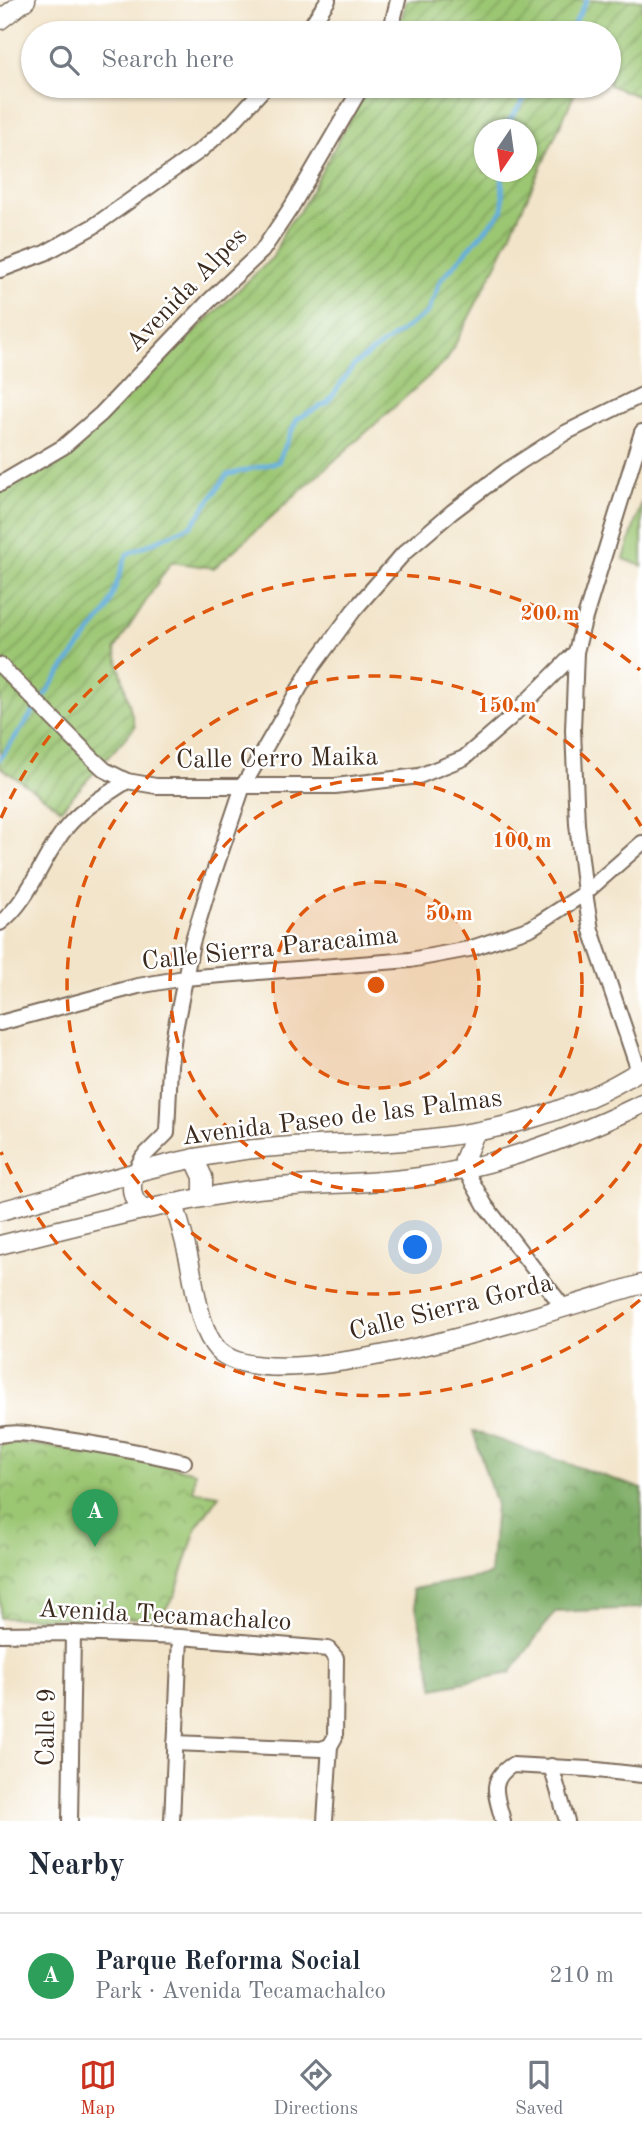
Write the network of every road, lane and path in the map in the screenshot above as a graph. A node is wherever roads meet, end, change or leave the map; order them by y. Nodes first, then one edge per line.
1 (26, 0) edge
2 (328, 0) edge
3 (397, 0) edge
4 (0, 20) edge
5 (314, 21) edge
6 (393, 21) edge
7 (255, 98) edge
8 (355, 98) edge
9 (0, 270) edge
10 (642, 395) edge
11 (642, 432) edge
12 (0, 484) edge
13 (576, 652) junction
14 (0, 665) edge
15 (127, 781) junction
16 (243, 786) junction
17 (642, 843) edge
18 (586, 893) junction
19 (0, 923) edge
20 (184, 978) junction
21 (0, 1023) edge
22 (640, 1070) edge
23 (642, 1104) edge
24 (475, 1133) junction
25 (194, 1158) junction
26 (465, 1169) junction
27 (134, 1173) junction
28 (203, 1197) junction
29 (174, 1203) junction
30 (144, 1210) junction
31 (0, 1211) edge
32 (0, 1245) edge
33 (642, 1284) edge
34 (563, 1307) junction
35 (0, 1435) edge
36 (184, 1462) dead end
37 (73, 1633) junction
38 (0, 1634) edge
39 (180, 1637) junction
40 (175, 1743) junction
41 (330, 1746) junction
42 (551, 1766) junction
43 (642, 1775) edge
44 (70, 1821) edge
45 (172, 1821) edge
46 (325, 1821) edge
47 (503, 1821) edge
48 (567, 1821) edge

1 - 4 main road
2 - 5 street
3 - 6 street
7 - 9 street
8 - 12 street, Avenida Alpes
10 - 16 street
11 - 13 street
13 - 16 street, Calle Cerro Maika
13 - 18 street
14 - 15 street
15 - 16 street, Calle Cerro Maika
15 - 19 street
16 - 20 street
17 - 18 street, Calle Sierra Paracaima
18 - 20 street, Calle Sierra Paracaima
18 - 22 street
20 - 21 street, Calle Sierra Paracaima
20 - 27 street
22 - 24 main road, Avenida Paseo de las Palmas
23 - 26 main road
24 - 25 main road, Avenida Paseo de las Palmas
24 - 26 main road
25 - 27 main road, Avenida Paseo de las Palmas
25 - 28 main road
26 - 28 main road
26 - 34 street
27 - 30 main road
27 - 31 main road, Avenida Paseo de las Palmas
28 - 29 main road
29 - 30 main road
29 - 34 main road, Calle Sierra Gorda
30 - 32 main road
33 - 34 main road, Calle Sierra Gorda
35 - 36 street
37 - 38 street, Avenida Tecamachalco
37 - 39 street, Avenida Tecamachalco
37 - 44 street, Calle 9
39 - 40 street
39 - 41 street, Avenida Tecamachalco
40 - 41 street
40 - 45 street
41 - 46 street
42 - 43 street
42 - 47 street
42 - 48 street

